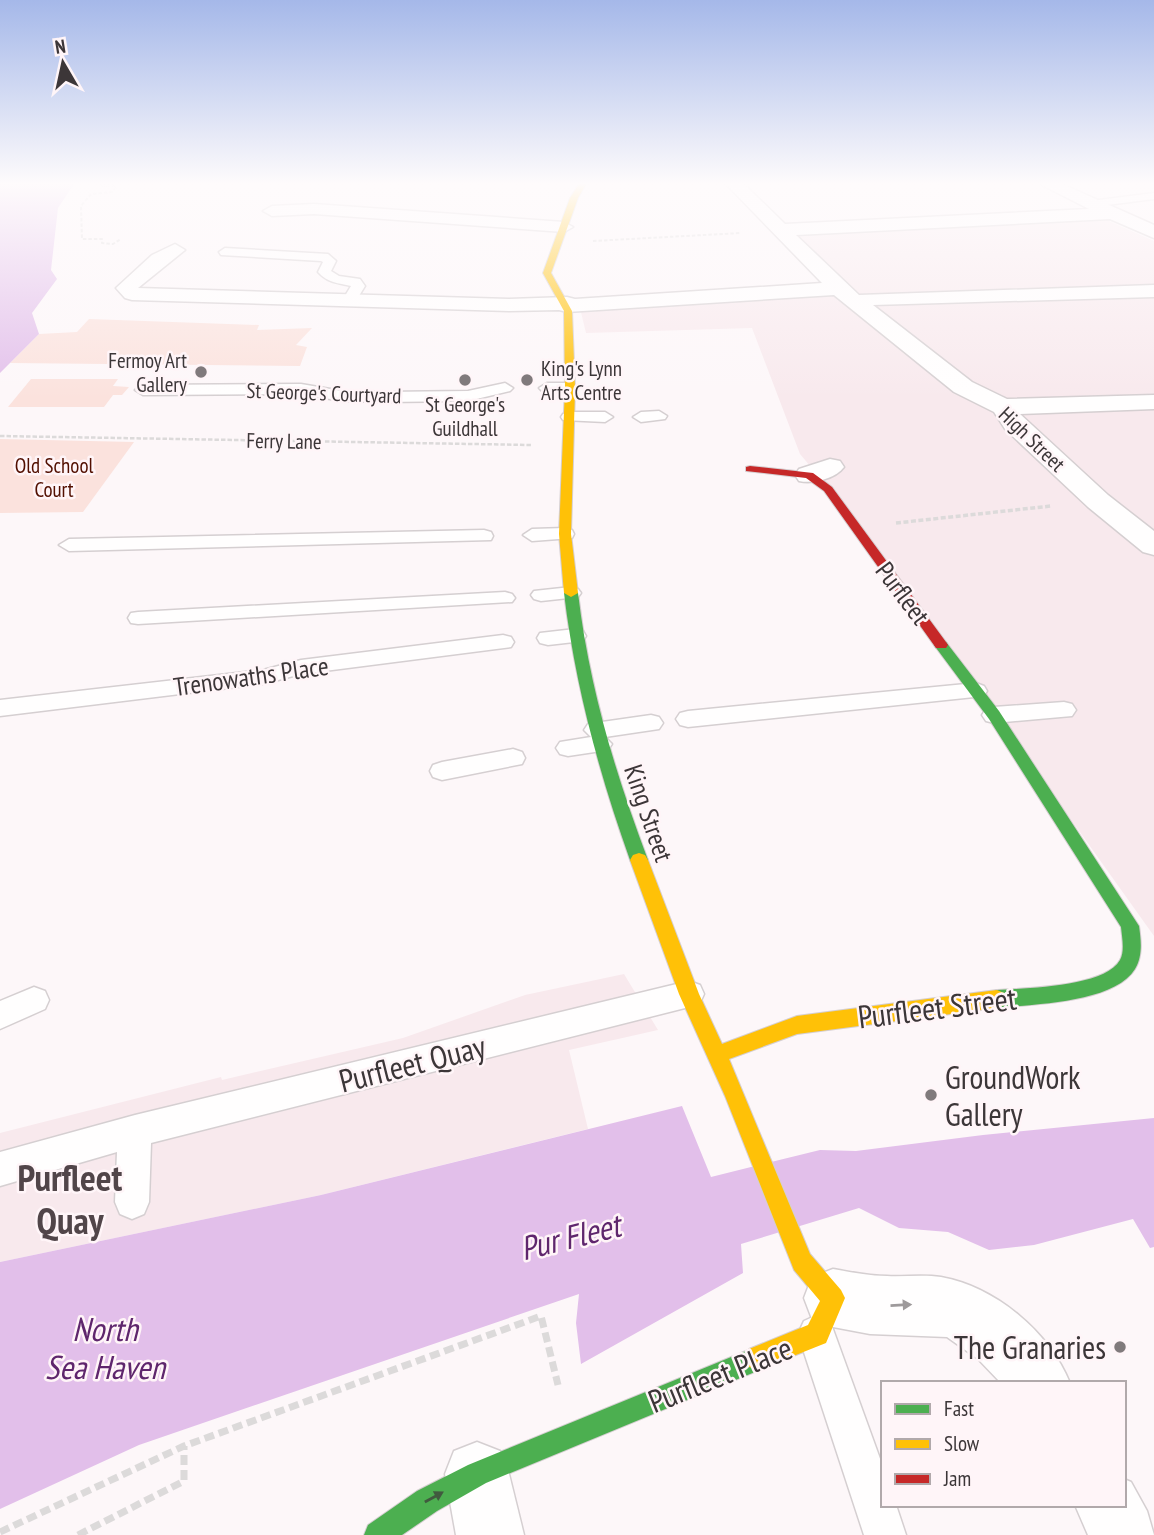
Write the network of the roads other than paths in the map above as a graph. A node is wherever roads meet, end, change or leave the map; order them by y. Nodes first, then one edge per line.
1 (165, 256) edge
2 (297, 256) edge
3 (554, 256) edge
4 (806, 256) edge
5 (1154, 291) edge
6 (847, 295) junction
7 (349, 301) junction
8 (567, 304) junction
9 (505, 388) dead end
10 (547, 388) dead end
11 (570, 388) junction
12 (143, 390) dead end
13 (1154, 402) edge
14 (1003, 407) junction
15 (659, 416) dead end
16 (569, 417) junction
17 (605, 417) dead end
18 (641, 417) dead end
19 (750, 469) dead end
20 (565, 534) junction
21 (532, 535) dead end
22 (484, 536) dead end
23 (69, 545) dead end
24 (1154, 546) edge
25 (571, 593) junction
26 (541, 595) dead end
27 (505, 598) dead end
28 (138, 618) dead end
29 (575, 636) junction
30 (548, 638) dead end
31 (503, 642) dead end
32 (976, 691) junction
33 (0, 708) edge
34 (1064, 710) dead end
35 (994, 716) junction
36 (688, 719) dead end
37 (651, 723) dead end
38 (598, 737) junction
39 (568, 748) dead end
40 (513, 758) dead end
41 (442, 771) dead end
42 (1141, 970) edge
43 (689, 994) junction
44 (34, 1000) dead end
45 (0, 1015) edge
46 (716, 1055) junction
47 (135, 1131) junction
48 (0, 1169) edge
49 (132, 1202) dead end
50 (817, 1298) junction
51 (1037, 1381) edge
52 (483, 1505) edge
53 (1109, 1507) edge
54 (378, 1535) edge
55 (885, 1535) edge
56 (1123, 1535) edge

1 - 7 street
2 - 7 lane
3 - 8 street
4 - 6 street, High Street
5 - 6 street
6 - 8 street
6 - 14 street, High Street
7 - 8 street
8 - 11 street, King Street
9 - 12 lane, St George's Courtyard
10 - 11 lane
11 - 16 street, King Street
13 - 14 street
14 - 24 street, High Street
15 - 18 lane
16 - 17 lane
16 - 20 street, King Street
19 - 32 street, Purfleet
20 - 21 lane
20 - 25 street, King Street
22 - 23 lane
25 - 26 lane
25 - 29 street, King Street
27 - 28 lane
29 - 30 lane
29 - 38 street, King Street
31 - 33 lane, Trenowaths Place
32 - 35 street, Purfleet
32 - 36 lane
34 - 35 lane
35 - 42 street, Purfleet
37 - 38 lane
38 - 39 lane
38 - 43 street, King Street
40 - 41 lane
42 - 46 street, Purfleet Street
43 - 46 street, King Street
43 - 47 lane, Purfleet Quay
44 - 45 lane
46 - 50 street, King Street
47 - 48 lane, Purfleet Quay
47 - 49 lane
50 -> 51 street
50 - 52 street, Purfleet Place
50 - 55 lane
54 -> 52 street, Purfleet Place
53 - 56 street

